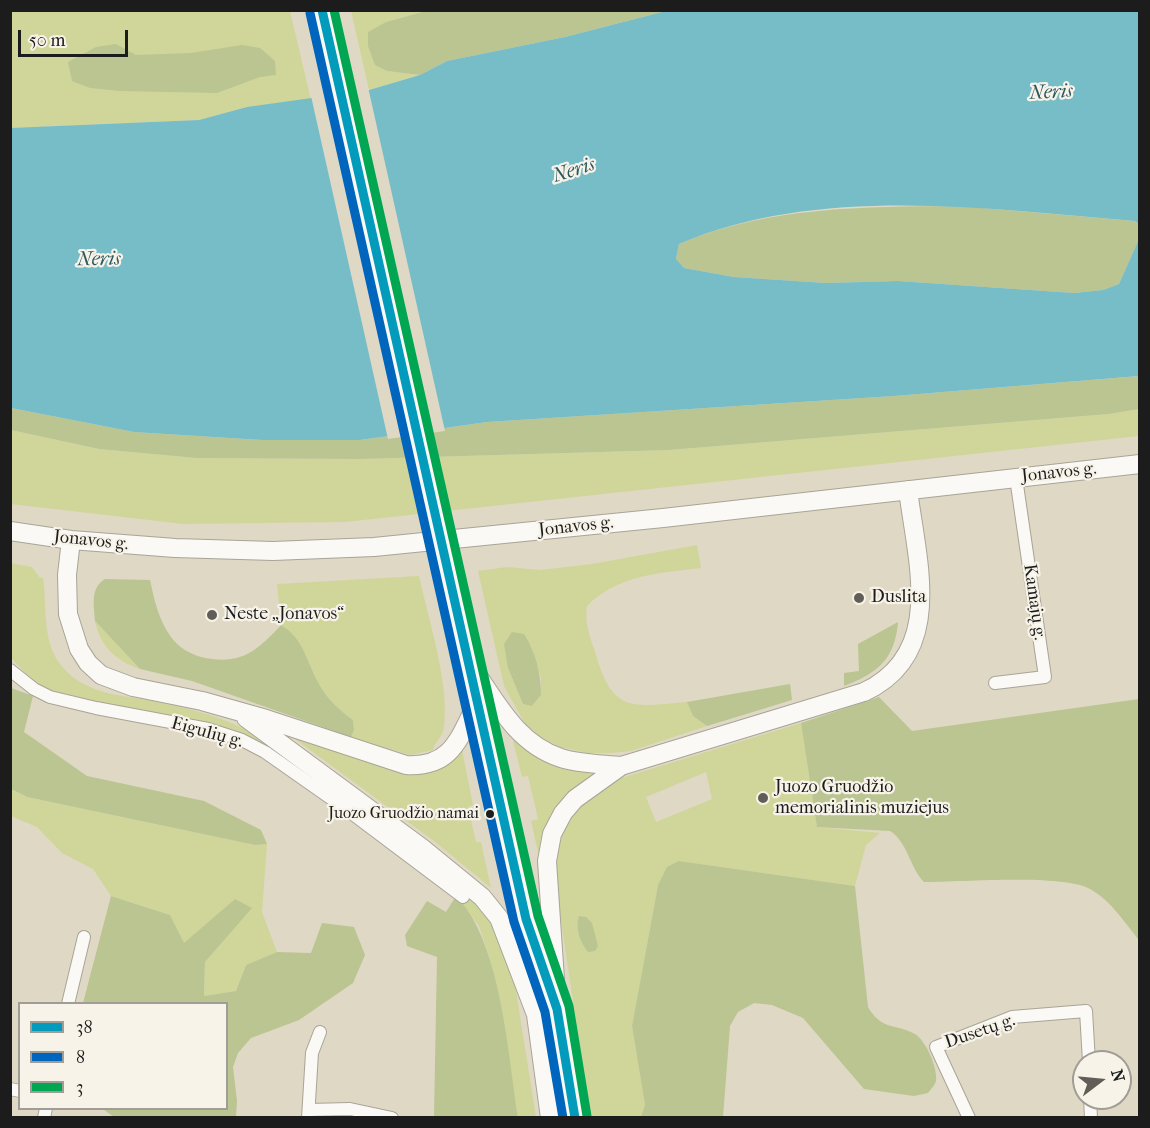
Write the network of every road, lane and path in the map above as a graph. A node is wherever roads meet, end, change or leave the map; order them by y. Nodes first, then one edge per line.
1 (322, 10) edge
2 (1140, 464) edge
3 (1016, 478) junction
4 (908, 490) junction
5 (10, 531) edge
6 (71, 540) junction
7 (468, 660) junction
8 (10, 670) edge
9 (995, 683) dead end
10 (477, 703) junction
11 (240, 714) junction
12 (621, 766) junction
13 (418, 853) junction
14 (463, 897) dead end
15 (526, 919) junction
16 (84, 937) dead end
17 (68, 1002) edge
18 (557, 1009) junction
19 (536, 1012) junction
20 (320, 1032) dead end
21 (1088, 1050) edge
22 (309, 1114) edge
23 (392, 1118) edge
24 (550, 1118) edge
25 (575, 1118) edge
26 (969, 1118) edge

1 - 7 main road, bridge
2 - 3 main road, Jonavos g.
3 - 4 main road, Jonavos g.
3 - 9 street, Kamajų g.
4 - 6 main road, Jonavos g.
4 - 12 main road
5 - 6 main road, Jonavos g.
6 - 11 main road
7 - 10 main road
7 - 12 main road
8 - 13 street, Eigulių g.
10 - 11 main road
10 - 15 main road
11 - 13 main road
12 - 18 main road
13 - 14 street, Eigulių g.
13 - 19 main road
15 - 18 main road
15 - 19 main road
16 - 17 street
18 - 25 main road
19 - 24 main road
20 - 22 street
21 - 26 street, Dusetų g.
22 - 23 street

